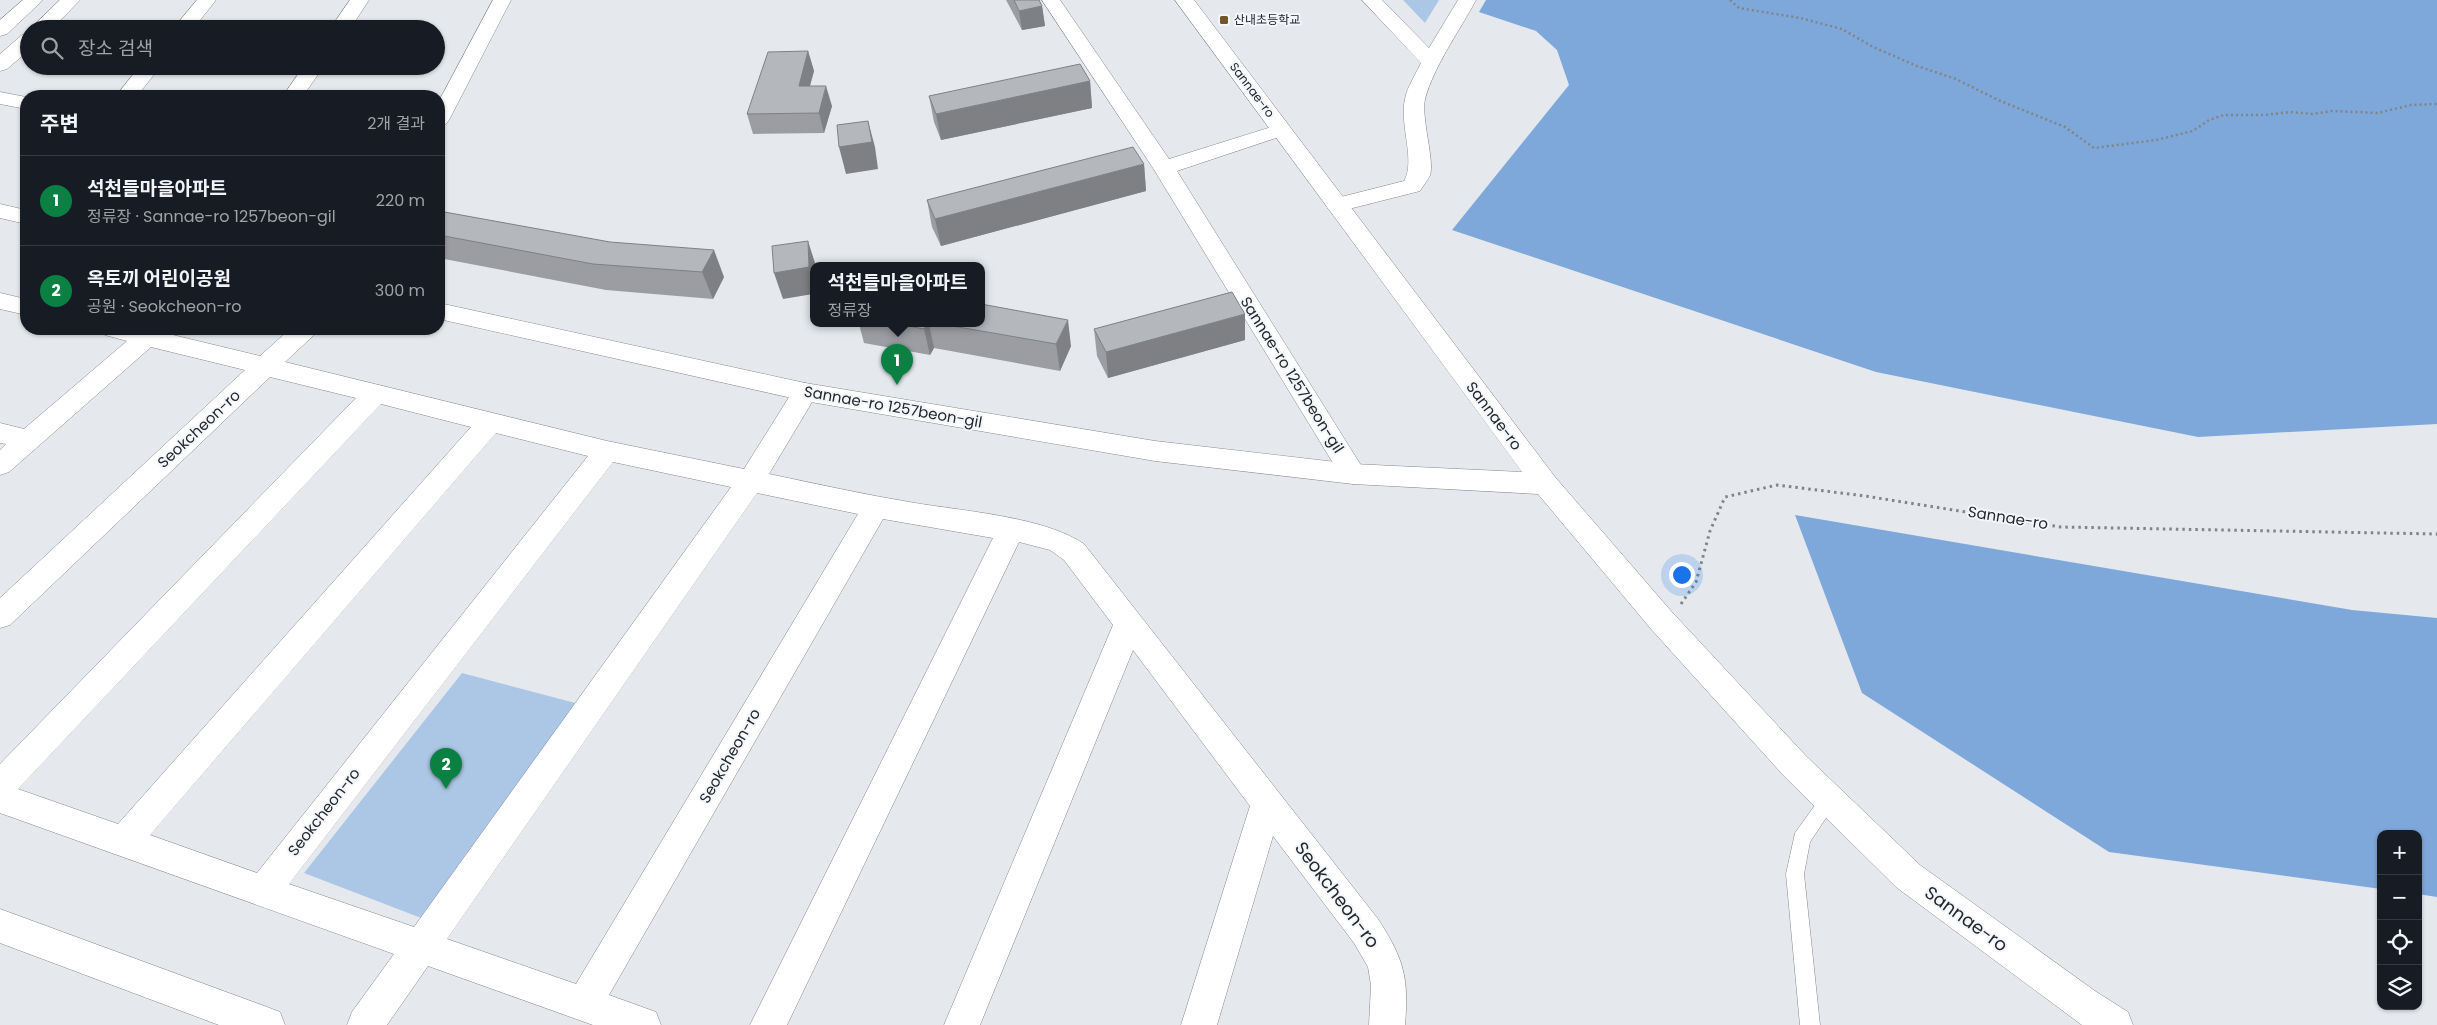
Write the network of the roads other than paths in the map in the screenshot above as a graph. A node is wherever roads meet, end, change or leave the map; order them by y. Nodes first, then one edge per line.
1 (34, 0) edge
2 (71, 0) edge
3 (207, 0) edge
4 (360, 0) edge
5 (502, 0) edge
6 (1052, 0) edge
7 (1184, 0) edge
8 (1371, 0) edge
9 (1467, 0) edge
10 (50, 20) edge
11 (190, 20) edge
12 (346, 20) edge
13 (0, 30) edge
14 (20, 47) edge
15 (1431, 62) junction
16 (0, 65) edge
17 (144, 75) edge
18 (308, 75) edge
19 (131, 90) edge
20 (297, 90) edge
21 (0, 98) edge
22 (20, 103) edge
23 (445, 109) edge
24 (1282, 130) junction
25 (1164, 168) junction
26 (1337, 205) junction
27 (0, 211) edge
28 (20, 216) edge
29 (0, 301) edge
30 (20, 306) edge
31 (445, 312) edge
32 (139, 335) edge
33 (299, 335) edge
34 (147, 337) junction
35 (267, 366) junction
36 (805, 392) junction
37 (376, 394) junction
38 (490, 422) junction
39 (0, 433) edge
40 (28, 440) junction
41 (607, 451) junction
42 (0, 465) edge
43 (1353, 474) junction
44 (750, 482) junction
45 (1545, 484) junction
46 (876, 508) junction
47 (1011, 530) junction
48 (0, 616) edge
49 (1129, 623) junction
50 (0, 786) edge
51 (0, 798) edge
52 (1829, 800) junction
53 (1267, 803) junction
54 (124, 841) junction
55 (264, 890) junction
56 (0, 926) edge
57 (420, 945) junction
58 (584, 1004) junction
59 (267, 1025) edge
60 (365, 1025) edge
61 (643, 1025) edge
62 (768, 1025) edge
63 (962, 1025) edge
64 (1199, 1025) edge
65 (1387, 1025) edge
66 (1810, 1025) edge
67 (2115, 1025) edge

1 - 13 street
2 - 10 street
3 - 11 street
4 - 12 street
5 - 23 street
6 - 25 street, Sannae-ro 1257beon-gil
7 - 24 street, Sannae-ro
8 - 15 street
9 - 15 street
14 - 16 street
15 - 26 street
17 - 19 street
18 - 20 street
21 - 22 street
24 - 25 street
24 - 26 street, Sannae-ro
25 - 43 street, Sannae-ro 1257beon-gil
26 - 45 street, Sannae-ro
27 - 28 street
29 - 30 street
31 - 36 street, Sannae-ro 1257beon-gil
32 - 34 street
33 - 35 street, Seokcheon-ro
34 - 35 street
34 - 40 street
35 - 37 street, Seokcheon-ro
35 - 48 street, Seokcheon-ro
36 - 43 street, Sannae-ro 1257beon-gil
36 - 44 street
37 - 38 street, Seokcheon-ro
37 - 50 street
38 - 41 street, Seokcheon-ro
38 - 54 street
39 - 40 street
40 - 42 street
41 - 44 street, Seokcheon-ro
41 - 55 street, Seokcheon-ro
43 - 45 street, Sannae-ro 1257beon-gil
44 - 46 street, Seokcheon-ro
44 - 57 street
45 - 52 street, Sannae-ro
46 - 47 street, Seokcheon-ro
46 - 58 street, Seokcheon-ro
47 - 49 street, Seokcheon-ro
47 - 62 street
49 - 53 street, Seokcheon-ro
49 - 63 street
51 - 54 street
52 - 66 lane
52 - 67 street, Sannae-ro
53 - 64 street
53 - 65 street, Seokcheon-ro
54 - 55 street
55 - 57 street
56 - 59 street
57 - 58 street
57 - 60 street
58 - 61 street

